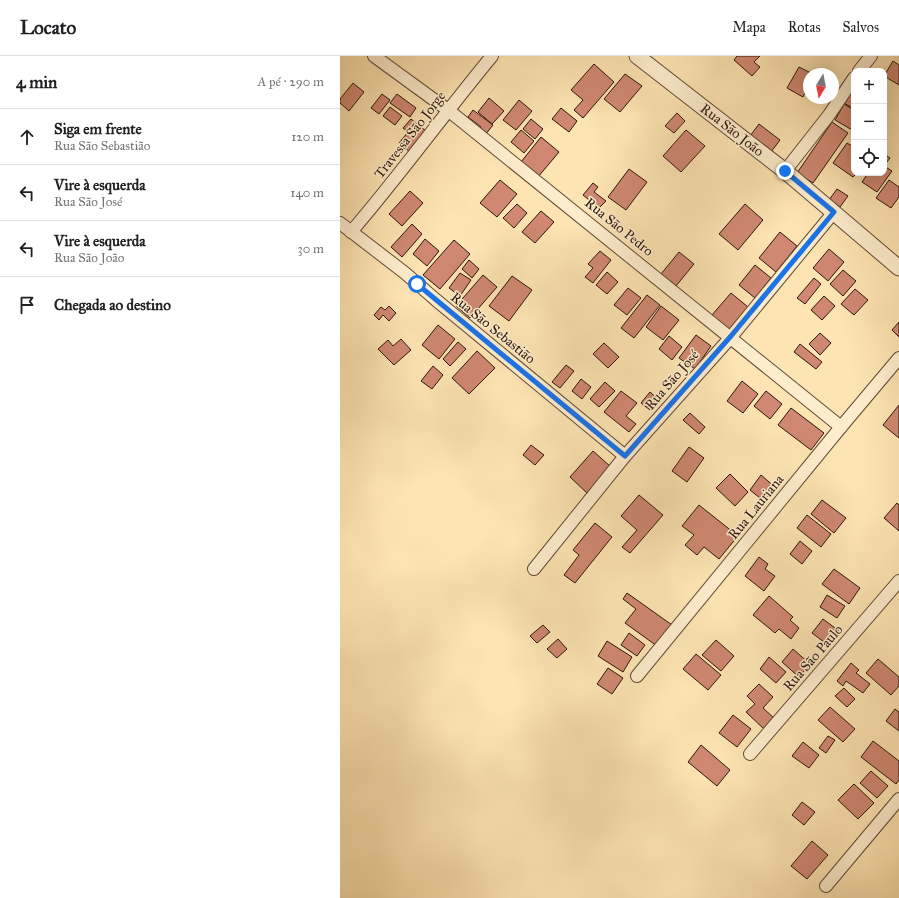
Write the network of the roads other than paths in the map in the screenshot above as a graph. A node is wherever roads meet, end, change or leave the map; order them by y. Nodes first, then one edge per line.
1 (374, 56) edge
2 (492, 56) edge
3 (637, 56) edge
4 (871, 56) edge
5 (861, 68) edge
6 (851, 82) edge
7 (448, 110) junction
8 (785, 171) junction
9 (834, 212) junction
10 (340, 223) edge
11 (351, 232) junction
12 (899, 268) edge
13 (731, 336) junction
14 (899, 358) edge
15 (841, 427) junction
16 (625, 456) junction
17 (534, 569) dead end
18 (899, 582) edge
19 (637, 676) dead end
20 (750, 754) dead end
21 (899, 799) edge
22 (826, 886) dead end

1 - 7 street, Rua São Pedro
2 - 7 street, Travessa São Jorge
3 - 8 street, Rua São João
4 - 5 street
6 - 8 street
7 - 11 street, Travessa São Jorge
7 - 13 street, Rua São Pedro
8 - 9 street, Rua São João
9 - 12 street, Rua São João
9 - 13 street, Rua São José
10 - 11 street, Rua São Sebastião
11 - 16 street, Rua São Sebastião
13 - 15 street, Rua São Pedro
13 - 16 street, Rua São José
14 - 15 street, Rua Lauriana
15 - 19 street, Rua Lauriana
16 - 17 street, Rua São José
18 - 20 street, Rua São Paulo
21 - 22 street

